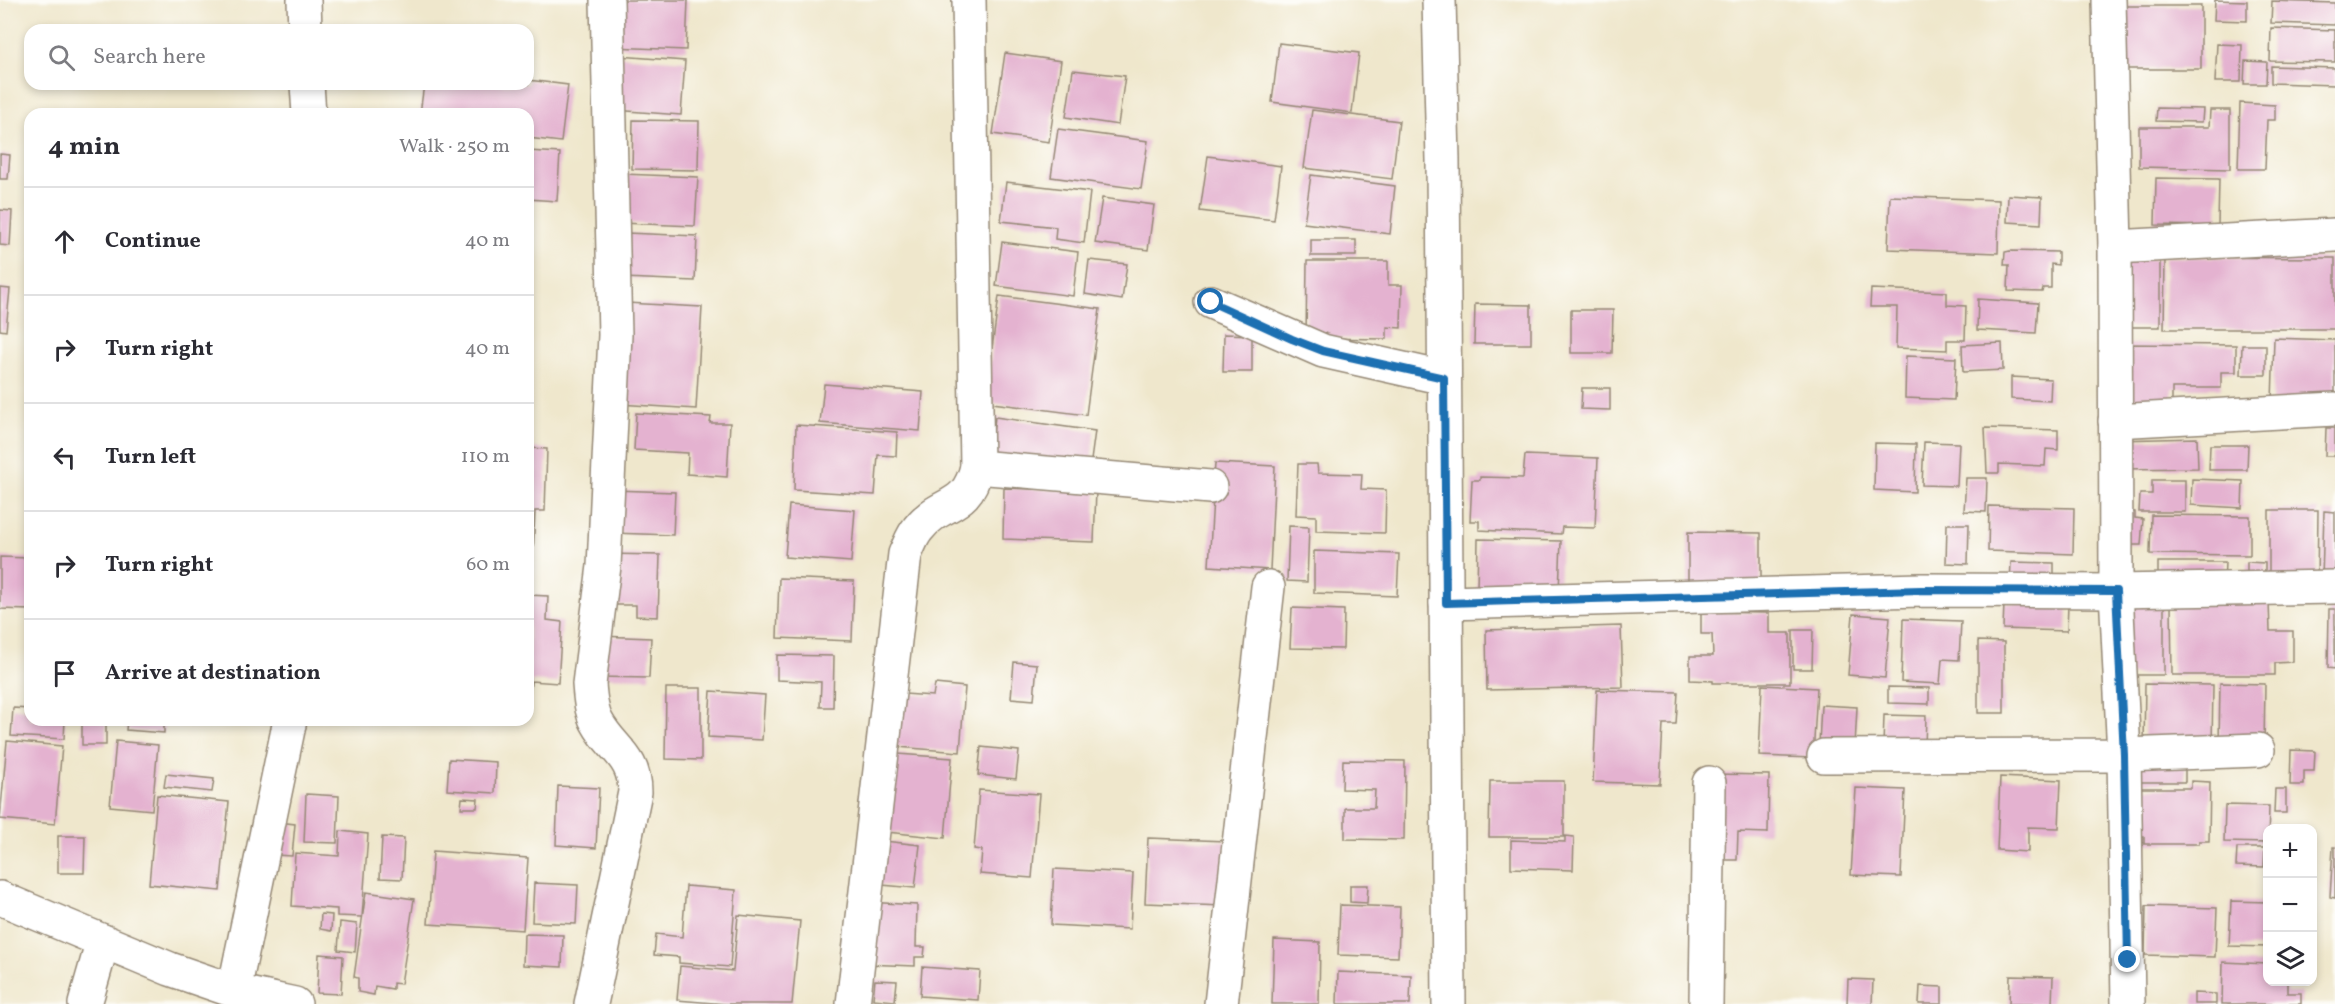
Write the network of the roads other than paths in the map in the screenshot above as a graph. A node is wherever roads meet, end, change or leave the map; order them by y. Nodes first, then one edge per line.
1 (304, 0) edge
2 (608, 0) edge
3 (969, 0) edge
4 (1438, 0) edge
5 (2109, 0) edge
6 (305, 24) edge
7 (307, 90) edge
8 (309, 108) edge
9 (2335, 235) edge
10 (2115, 247) junction
11 (1211, 302) dead end
12 (1444, 378) junction
13 (2335, 409) edge
14 (2115, 421) junction
15 (977, 467) junction
16 (1210, 487) dead end
17 (1268, 587) dead end
18 (2335, 587) edge
19 (2116, 591) junction
20 (1446, 603) junction
21 (289, 726) edge
22 (2258, 750) dead end
23 (2124, 755) junction
24 (1824, 756) dead end
25 (1709, 783) dead end
26 (0, 898) edge
27 (103, 941) junction
28 (234, 991) junction
29 (85, 1004) edge
30 (295, 1004) edge
31 (591, 1004) edge
32 (853, 1004) edge
33 (1221, 1004) edge
34 (1449, 1004) edge
35 (1706, 1004) edge
36 (2128, 1004) edge

1 - 6 street
2 - 31 street
3 - 15 street
4 - 12 street
5 - 10 street
7 - 8 street
9 - 10 street
10 - 14 street
11 - 12 street
12 - 20 street
13 - 14 street
14 - 19 street
15 - 16 street
15 - 32 street
17 - 33 street
18 - 19 street
19 - 20 street
19 - 23 street
20 - 34 street
21 - 28 street
22 - 23 street
23 - 24 street
23 - 36 street
25 - 35 street
26 - 27 street
27 - 28 street
27 - 29 street
28 - 30 street

